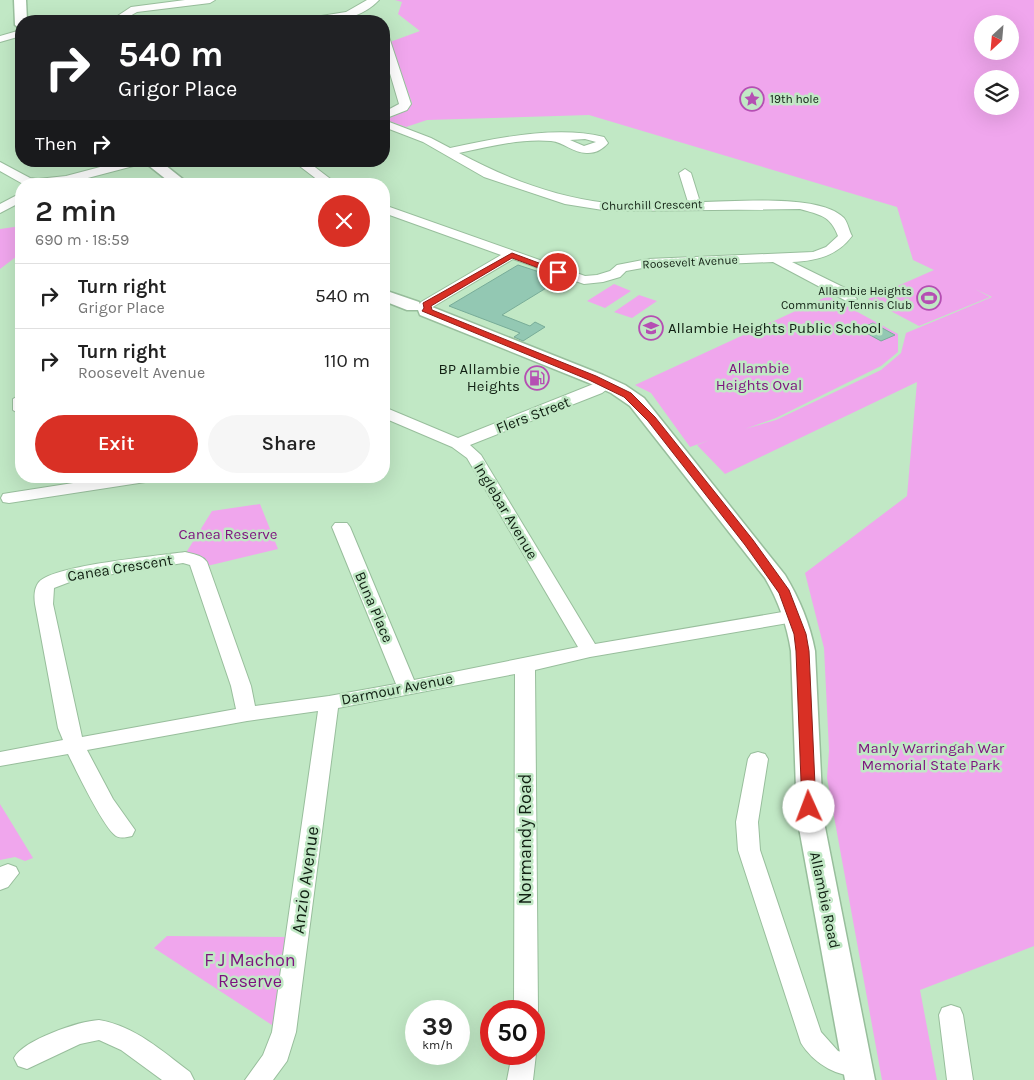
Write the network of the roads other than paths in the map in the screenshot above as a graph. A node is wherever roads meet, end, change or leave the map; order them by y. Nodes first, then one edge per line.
1 (20, 0) edge
2 (204, 0) edge
3 (210, 0) edge
4 (374, 0) edge
5 (21, 15) edge
6 (123, 15) edge
7 (349, 15) edge
8 (15, 35) edge
9 (0, 39) edge
10 (390, 63) edge
11 (390, 113) edge
12 (390, 125) edge
13 (554, 137) dead end
14 (448, 152) junction
15 (0, 166) edge
16 (114, 167) edge
17 (158, 167) edge
18 (307, 167) edge
19 (685, 173) dead end
20 (22, 178) edge
21 (71, 178) edge
22 (174, 178) edge
23 (322, 178) edge
24 (15, 200) edge
25 (695, 205) junction
26 (0, 209) edge
27 (390, 211) edge
28 (512, 255) junction
29 (775, 258) junction
30 (390, 297) edge
31 (850, 299) dead end
32 (422, 307) junction
33 (606, 384) junction
34 (390, 415) edge
35 (458, 444) junction
36 (106, 483) edge
37 (9, 498) dead end
38 (341, 527) dead end
39 (794, 616) junction
40 (590, 651) junction
41 (525, 666) junction
42 (408, 686) junction
43 (329, 703) junction
44 (247, 714) junction
45 (75, 744) junction
46 (0, 759) edge
47 (758, 759) dead end
48 (124, 830) dead end
49 (526, 1000) edge
50 (951, 1015) dead end
51 (26, 1058) dead end
52 (522, 1065) edge
53 (858, 1073) edge
54 (181, 1080) edge
55 (258, 1080) edge
56 (520, 1080) edge
57 (960, 1080) edge

1 - 5 main road
2 - 3 street
2 - 6 street
4 - 7 street
8 - 9 street
10 - 11 street
12 - 14 street, Churchill Crescent
13 - 14 street
14 - 25 street, Churchill Crescent
15 - 20 street
16 - 21 street
17 - 22 main road
18 - 23 street
19 - 25 street
24 - 26 street
25 - 29 street, Churchill Crescent
27 - 28 street, Roosevelt Avenue
28 - 29 street, Roosevelt Avenue
28 - 32 street
29 - 31 street, Roosevelt Avenue
30 - 32 main road, Allambie Road
32 - 33 main road, Allambie Road
33 - 35 street, Flers Street
33 - 39 main road, Allambie Road
34 - 35 street, Inglebar Avenue
35 - 40 street, Inglebar Avenue
36 - 37 street
38 - 42 street, Buna Place
39 - 40 street, Darmour Avenue
39 - 53 main road, Allambie Road
40 - 41 street, Darmour Avenue
41 - 42 street, Darmour Avenue
41 - 49 street, Normandy Road
42 - 43 street, Darmour Avenue
43 - 44 street, Darmour Avenue
43 - 55 street, Anzio Avenue
44 - 45 street, Darmour Avenue
44 - 45 street, Canea Crescent
45 - 46 street, Darmour Avenue
45 - 48 street
47 - 53 street
50 - 57 street
51 - 54 street
52 - 56 street

